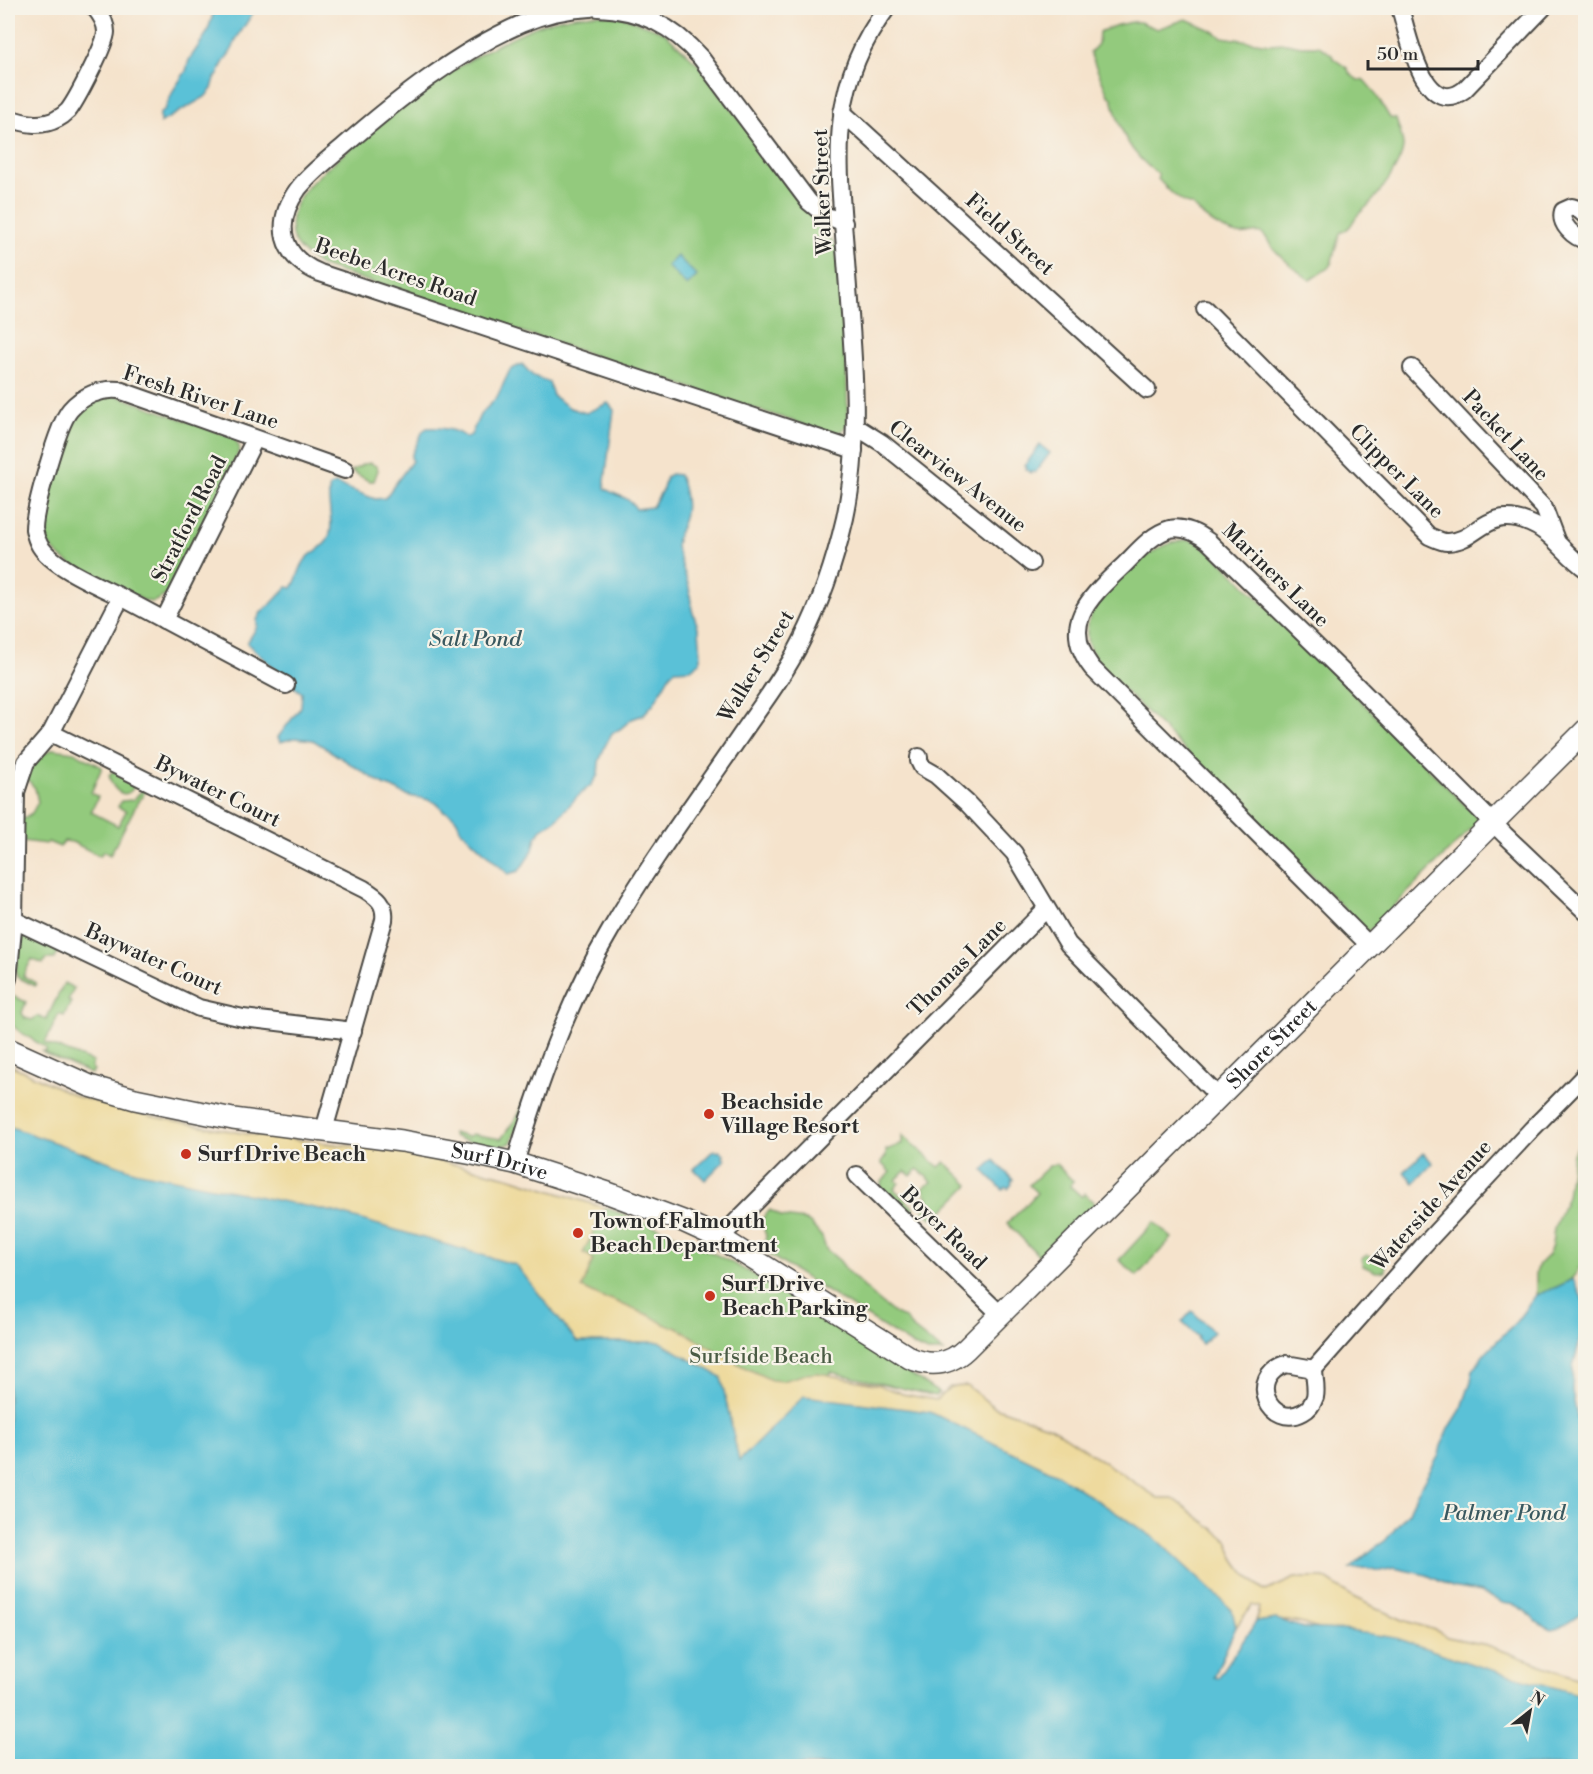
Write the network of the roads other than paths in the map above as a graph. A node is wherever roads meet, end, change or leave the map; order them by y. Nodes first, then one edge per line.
1 (95, 8) edge
2 (591, 8) edge
3 (598, 8) edge
4 (887, 8) edge
5 (1400, 8) edge
6 (1544, 8) edge
7 (842, 112) junction
8 (8, 118) edge
9 (1586, 216) edge
10 (844, 223) junction
11 (1586, 240) edge
12 (1205, 309) dead end
13 (1412, 368) dead end
14 (1147, 390) dead end
15 (855, 426) junction
16 (255, 439) junction
17 (854, 450) junction
18 (345, 470) dead end
19 (1556, 540) junction
20 (1031, 563) dead end
21 (1586, 569) edge
22 (121, 597) junction
23 (164, 620) junction
24 (286, 685) dead end
25 (1586, 730) edge
26 (51, 733) junction
27 (919, 757) dead end
28 (1493, 823) junction
29 (1046, 909) junction
30 (1586, 912) edge
31 (14, 920) junction
32 (1369, 945) junction
33 (8, 980) edge
34 (352, 1031) junction
35 (8, 1049) edge
36 (1586, 1074) edge
37 (1218, 1096) junction
38 (324, 1130) junction
39 (515, 1163) junction
40 (857, 1175) dead end
41 (720, 1239) junction
42 (1000, 1314) junction
43 (956, 1357) joint
44 (1314, 1369) dead end

1 - 8 street
2 - 17 street, Beebe Acres Road
3 - 10 street
4 - 7 street, Walker Street
5 - 6 street
7 - 10 street, Walker Street
7 - 14 street, Field Street
9 - 11 street
10 - 15 street, Walker Street
12 - 19 street, Clipper Lane
13 - 19 street, Packet Lane
15 - 17 street, Walker Street
15 - 20 street, Clearview Avenue
16 - 18 street, Fresh River Lane
16 - 22 street, Fresh River Lane
16 - 23 street, Stratford Road
17 - 39 street, Walker Street
19 - 21 street, Clipper Lane
22 - 23 street, Fresh River Lane
22 - 26 street
23 - 24 street, Fresh River Lane
25 - 28 main road, Shore Street
26 - 31 street
26 - 34 street, Bywater Court
27 - 29 street
28 - 30 street, Mariners Lane
28 - 32 main road, Shore Street
28 - 32 street, Mariners Lane
29 - 37 street
29 - 41 street, Thomas Lane
31 - 33 street
31 - 34 street, Baywater Court
32 - 37 main road, Shore Street
34 - 38 street, Bywater Court
35 - 38 main road, Surf Drive
36 - 44 street, Waterside Avenue
37 - 42 main road, Shore Street
38 - 39 main road, Surf Drive
39 - 41 main road, Surf Drive
40 - 42 street, Boyer Road
41 - 43 main road, Surf Drive
42 - 43 main road, Shore Street

